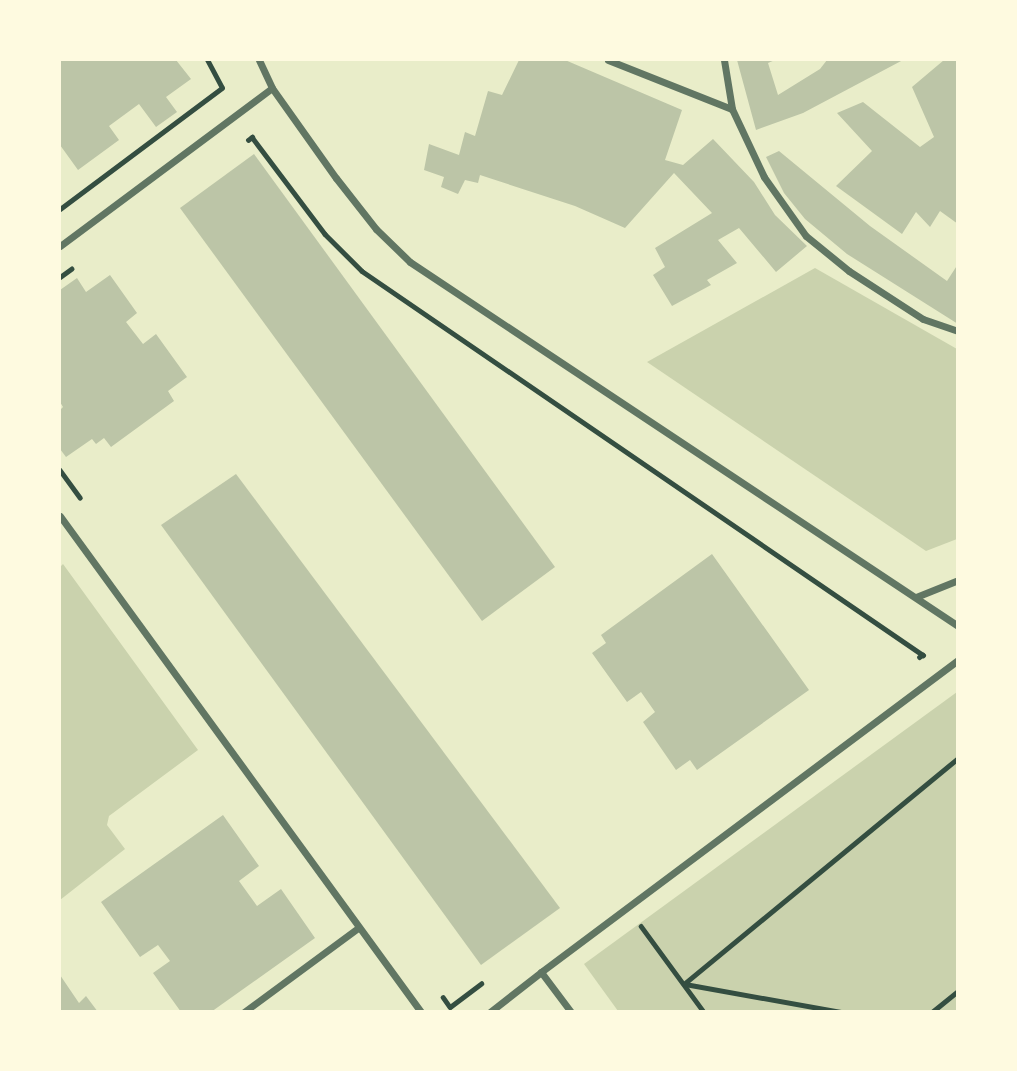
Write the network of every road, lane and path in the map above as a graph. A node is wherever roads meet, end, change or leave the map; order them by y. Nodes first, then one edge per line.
1 (207, 60) edge
2 (259, 60) edge
3 (608, 60) edge
4 (724, 60) edge
5 (272, 88) junction
6 (732, 109) junction
7 (252, 137) dead end
8 (60, 209) edge
9 (60, 246) edge
10 (957, 331) edge
11 (60, 516) edge
12 (957, 580) edge
13 (915, 597) junction
14 (957, 626) edge
15 (923, 655) dead end
16 (957, 660) edge
17 (957, 758) edge
18 (641, 926) dead end
19 (358, 928) junction
20 (541, 972) junction
21 (684, 984) junction
22 (957, 991) edge
23 (244, 1012) edge
24 (421, 1012) edge
25 (490, 1012) edge
26 (571, 1012) edge
27 (704, 1012) edge
28 (841, 1012) edge
29 (932, 1012) edge

1 - 8 path
2 - 5 street
3 - 6 street
4 - 6 street
5 - 9 street
5 - 13 street
6 - 10 street
7 - 15 path
11 - 19 street
12 - 13 street
13 - 14 street
16 - 20 street
17 - 21 path
18 - 21 path
19 - 23 street
19 - 24 street
20 - 25 street
20 - 26 street
21 - 27 path
21 - 28 path
22 - 29 path

